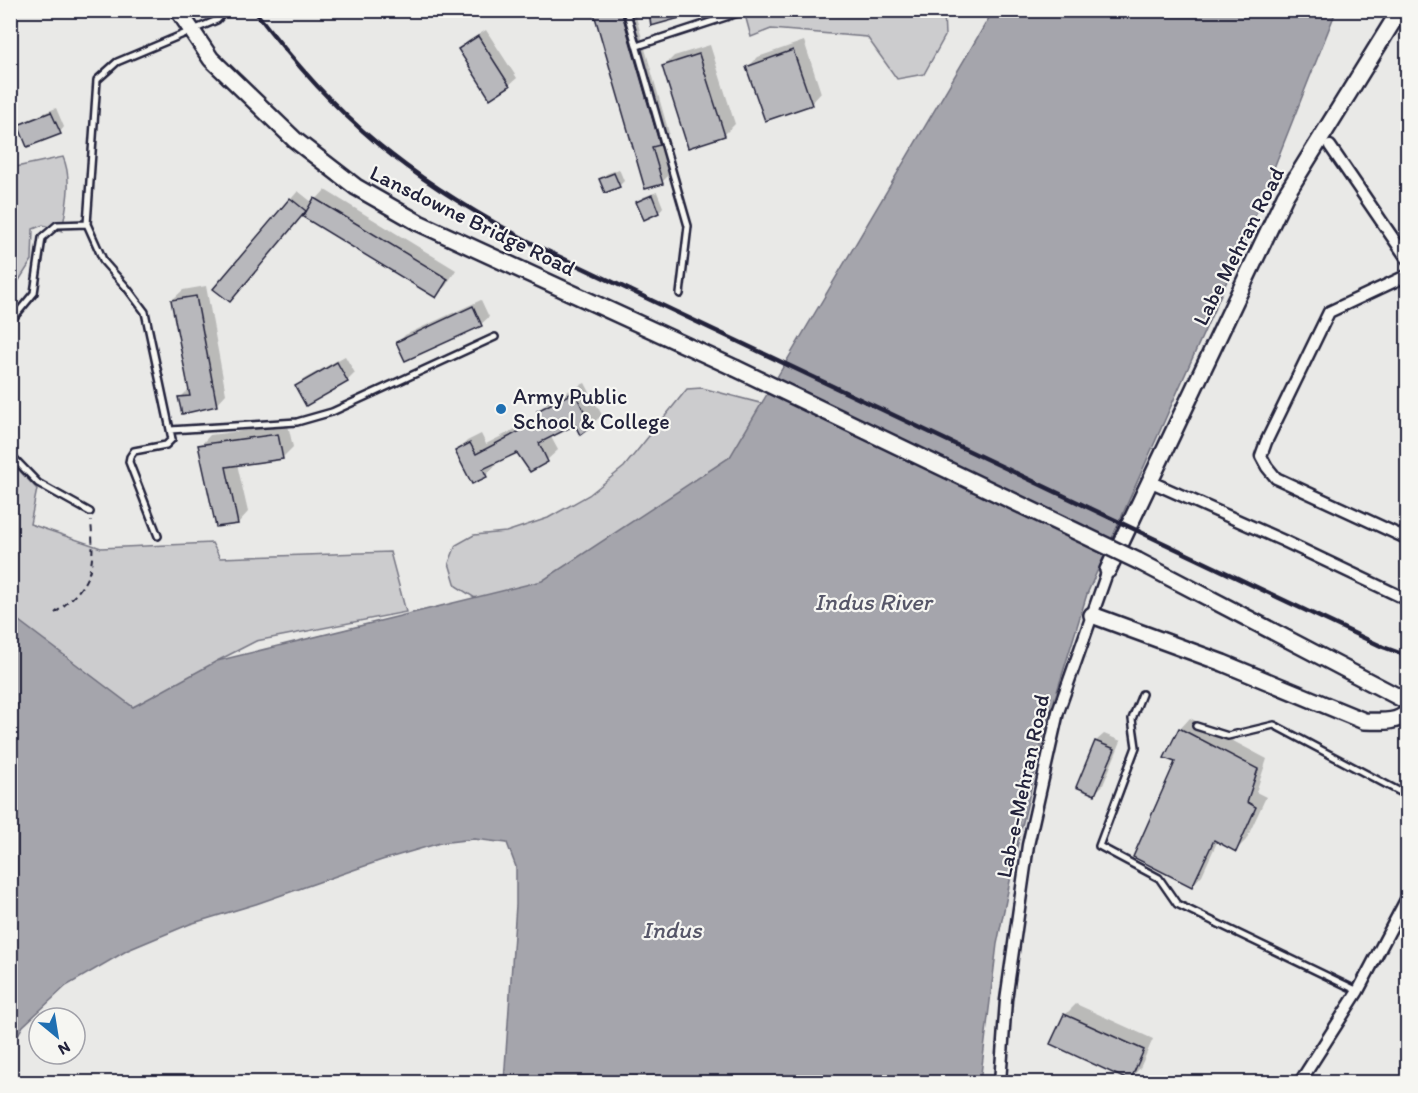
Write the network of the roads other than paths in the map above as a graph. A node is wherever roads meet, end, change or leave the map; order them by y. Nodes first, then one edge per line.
1 (178, 10) edge
2 (226, 10) edge
3 (626, 10) edge
4 (737, 10) edge
5 (1400, 10) edge
6 (192, 31) junction
7 (637, 46) junction
8 (1330, 146) dead end
9 (87, 224) junction
10 (1407, 261) edge
11 (1407, 274) edge
12 (680, 294) dead end
13 (10, 322) edge
14 (495, 337) dead end
15 (171, 430) junction
16 (10, 454) edge
17 (1149, 482) junction
18 (1134, 511) joint
19 (90, 512) road end
20 (158, 536) dead end
21 (1407, 539) edge
22 (1108, 570) joint
23 (1407, 600) edge
24 (1092, 615) junction
25 (1142, 694) dead end
26 (1407, 702) edge
27 (1407, 712) edge
28 (1196, 726) dead end
29 (1407, 796) edge
30 (1407, 896) edge
31 (1358, 990) junction
32 (999, 1083) edge
33 (1300, 1083) edge

1 - 6 main road, Lansdowne Bridge Road
2 - 6 lane
3 - 7 lane
4 - 7 lane
5 - 17 main road, Labe Mehran Road
6 - 9 lane
6 - 26 main road, Lansdowne Bridge Road, bridge
7 - 12 lane
8 - 10 street
9 - 13 lane
9 - 15 lane
11 - 21 street
14 - 15 lane
15 - 20 lane
16 - 19 lane
17 - 18 main road, Labe Mehran Road
17 - 23 street
18 - 22 main road, Lab-e-Mehran Road
22 - 24 street, Lab-e-Mehran Road
24 - 27 main road
24 - 32 street, Lab-e-Mehran Road
25 - 31 lane
28 - 29 lane
30 - 31 street
31 - 33 street

